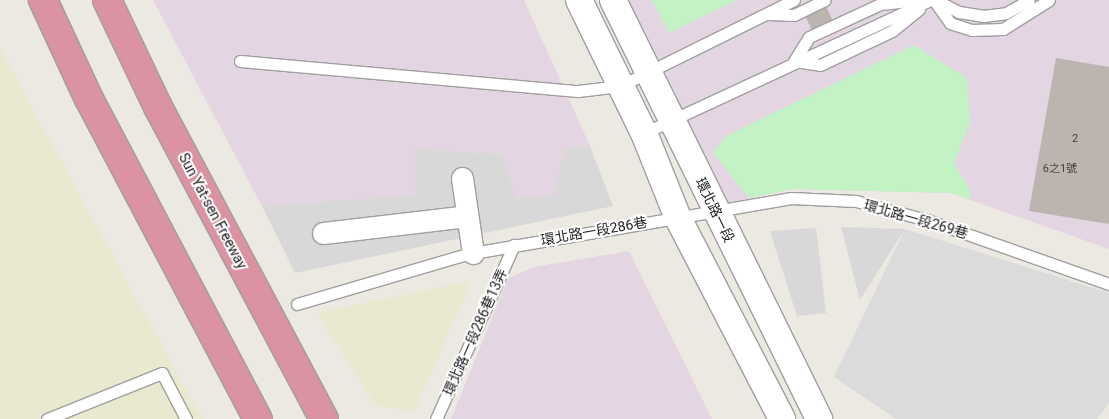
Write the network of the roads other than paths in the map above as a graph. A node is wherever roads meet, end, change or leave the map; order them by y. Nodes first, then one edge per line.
1 (43, 0) edge
2 (107, 0) edge
3 (579, 0) edge
4 (613, 0) edge
5 (775, 0) edge
6 (794, 0) edge
7 (825, 0) edge
8 (919, 0) edge
9 (933, 0) edge
10 (1029, 0) edge
11 (1049, 0) edge
12 (766, 14) junction
13 (240, 61) dead end
14 (794, 61) junction
15 (647, 73) junction
16 (620, 86) junction
17 (672, 120) junction
18 (644, 133) junction
19 (462, 178) dead end
20 (716, 214) junction
21 (467, 216) junction
22 (678, 218) junction
23 (323, 233) dead end
24 (514, 245) junction
25 (473, 253) junction
26 (1109, 284) edge
27 (297, 304) dead end
28 (47, 419) edge
29 (186, 419) edge
30 (258, 419) edge
31 (324, 419) edge
32 (436, 419) edge
33 (782, 419) edge
34 (819, 419) edge

1 - 30 highway
2 - 31 highway, Sun Yat-sen Freeway
3 - 16 street
4 - 15 street, 環北路一段
5 - 12 lane
6 - 12 lane
7 - 12 lane
8 - 14 lane
9 - 10 lane
9 - 11 lane
9 - 14 lane
12 - 15 lane
13 - 16 lane
14 - 17 lane
15 - 16 lane
15 - 17 street, 環北路一段
16 - 18 street
17 - 18 lane
17 - 20 street, 環北路一段
18 - 22 street
19 - 21 street
20 - 22 lane, 環北路一段286巷
20 - 26 lane, 環北路一段269巷
20 - 34 street, 環北路一段
21 - 23 street
21 - 25 street
22 - 24 lane, 環北路一段286巷
22 - 33 street
24 - 25 lane, 環北路一段286巷
24 - 32 lane, 環北路一段286巷13弄
25 - 27 lane, 環北路一段286巷
28 - 29 lane

